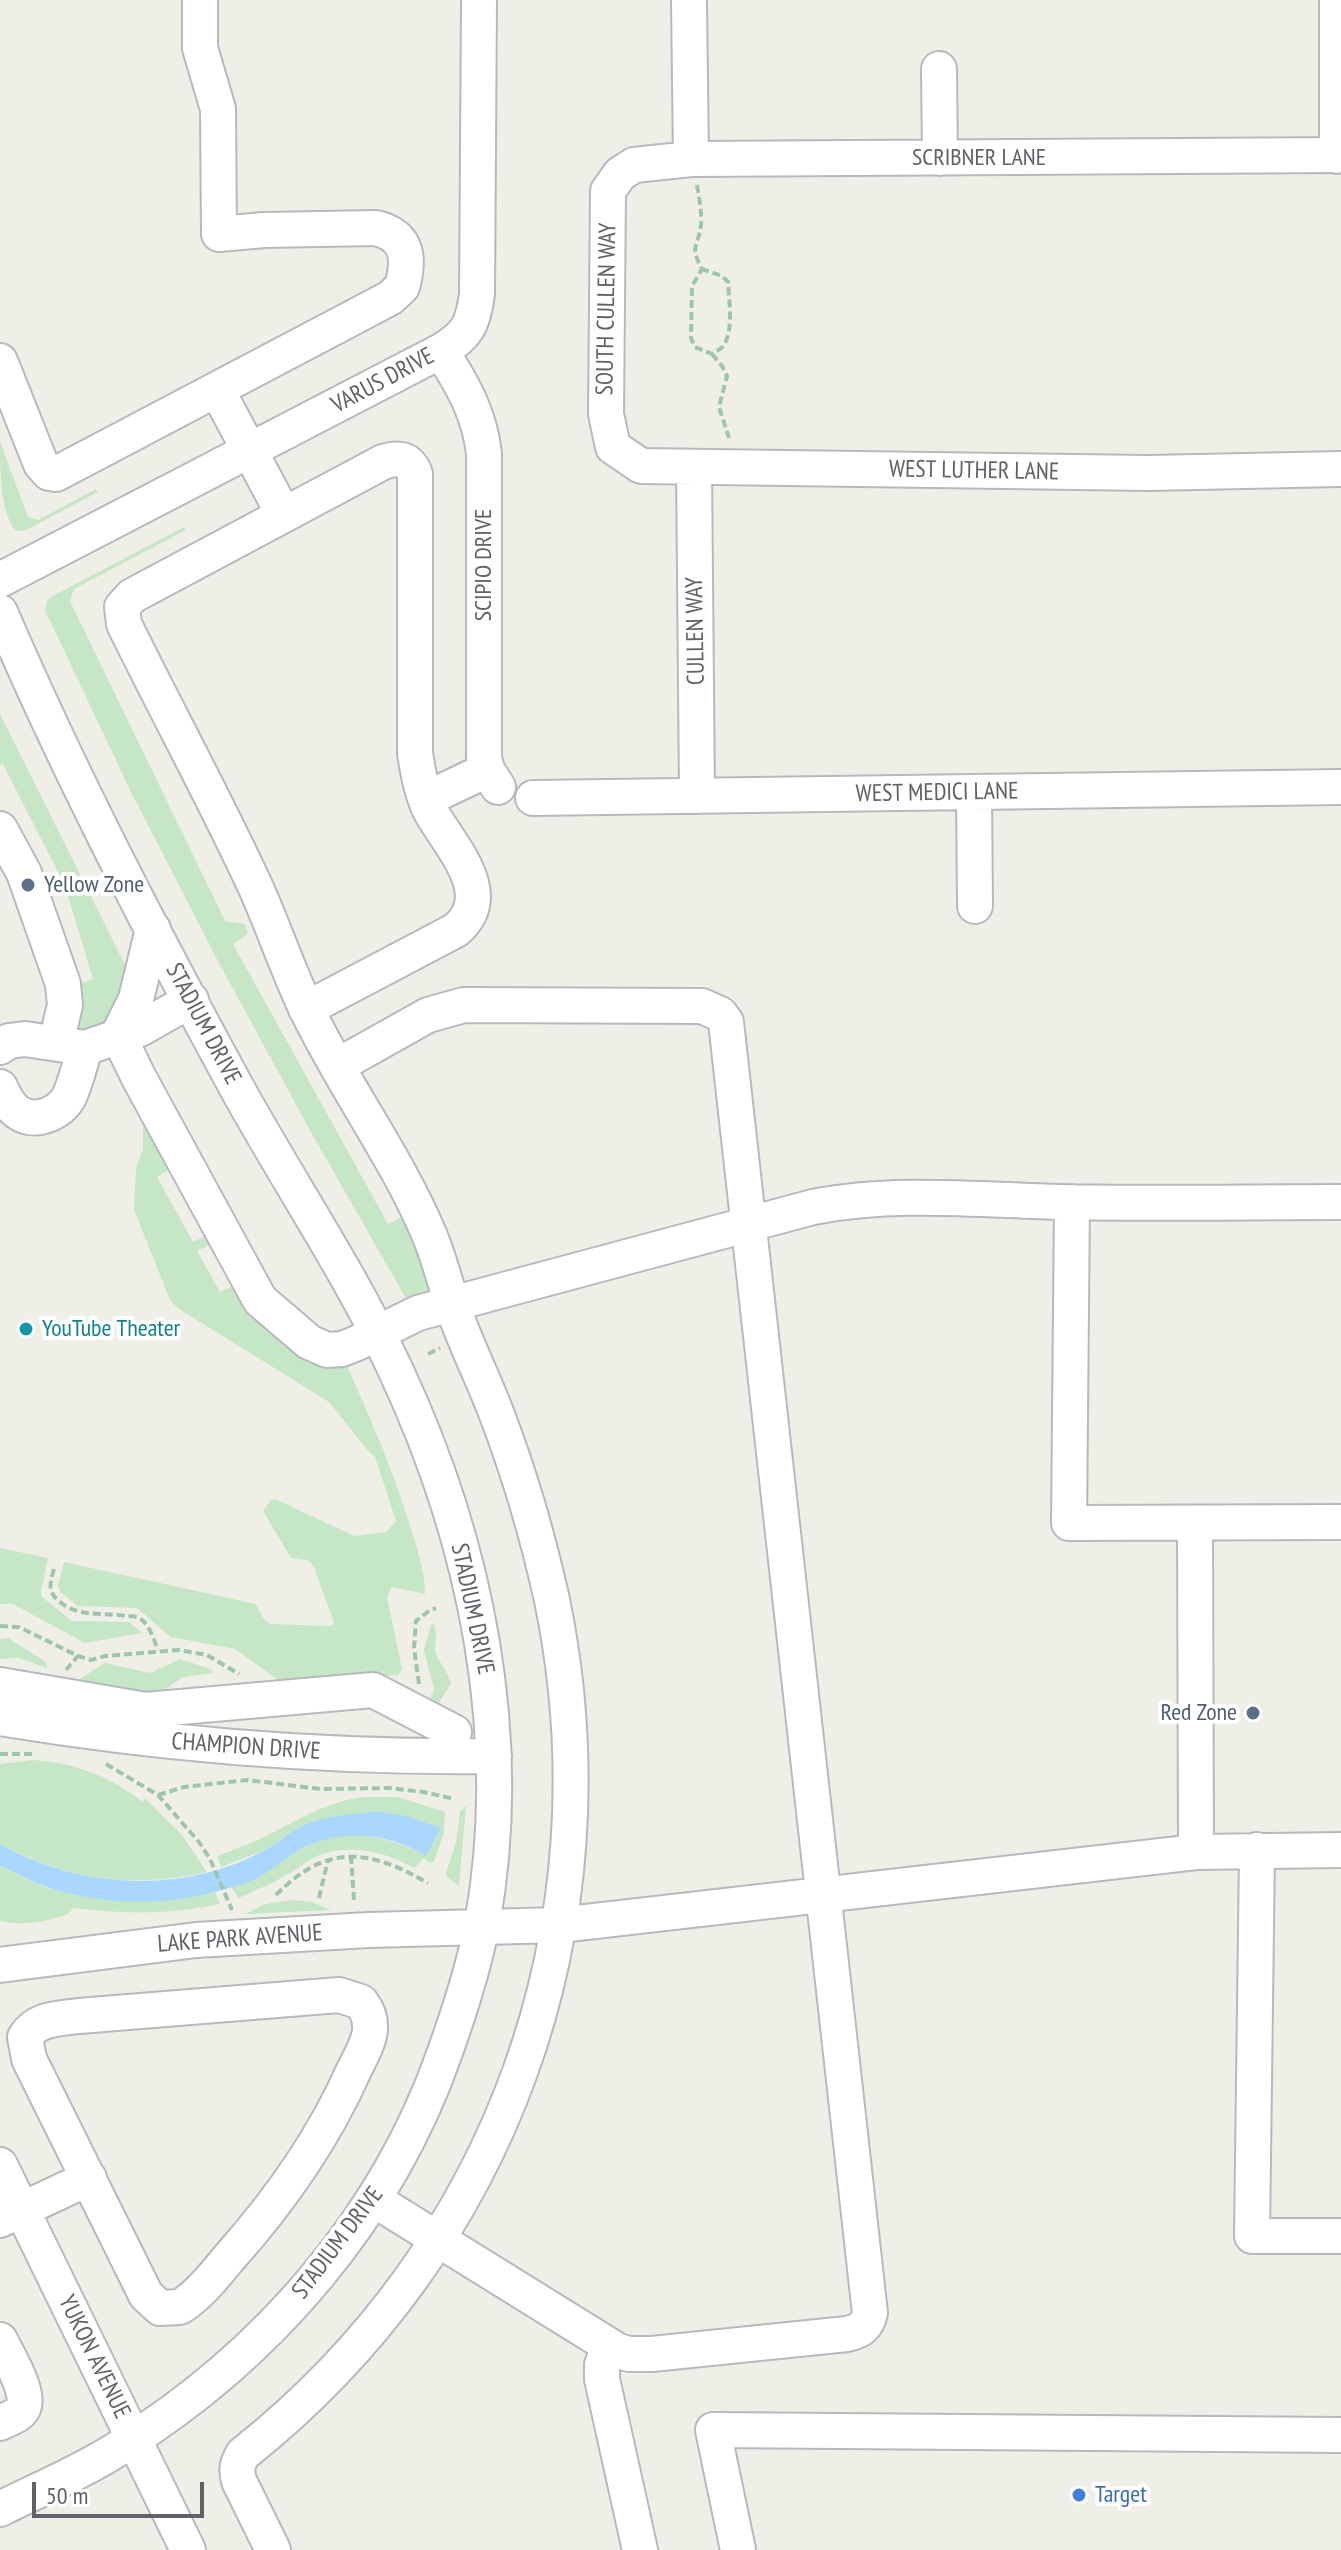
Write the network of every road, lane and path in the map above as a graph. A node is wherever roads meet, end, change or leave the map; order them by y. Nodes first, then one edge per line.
1 (200, 0) edge
2 (479, 0) edge
3 (689, 0) edge
4 (1337, 0) edge
5 (939, 69) dead end
6 (1339, 156) edge
7 (940, 158) junction
8 (693, 171) junction
9 (620, 174) joint
10 (702, 269) junction
11 (441, 351) junction
12 (712, 354) junction
13 (0, 361) edge
14 (217, 390) junction
15 (729, 441) dead end
16 (613, 447) joint
17 (249, 451) junction
18 (694, 467) junction
19 (1341, 469) edge
20 (284, 515) junction
21 (0, 580) edge
22 (0, 612) edge
23 (1341, 787) edge
24 (974, 792) junction
25 (697, 796) junction
26 (533, 798) dead end
27 (426, 799) junction
28 (0, 829) edge
29 (975, 906) dead end
30 (153, 929) junction
31 (191, 1000) junction
32 (306, 1009) junction
33 (118, 1035) junction
34 (1, 1043) edge
35 (71, 1046) junction
36 (337, 1066) junction
37 (0, 1087) edge
38 (1072, 1202) junction
39 (1341, 1202) edge
40 (749, 1225) junction
41 (452, 1305) junction
42 (377, 1333) junction
43 (1341, 1522) edge
44 (1195, 1523) junction
45 (54, 1569) dead end
46 (158, 1650) dead end
47 (0, 1685) edge
48 (0, 1718) edge
49 (454, 1732) dead end
50 (0, 1754) edge
51 (40, 1754) dead end
52 (494, 1756) junction
53 (95, 1762) dead end
54 (158, 1795) junction
55 (455, 1799) dead end
56 (1257, 1850) junction
57 (1341, 1850) edge
58 (1196, 1852) junction
59 (351, 1856) junction
60 (328, 1860) junction
61 (428, 1883) dead end
62 (276, 1895) dead end
63 (823, 1895) junction
64 (319, 1898) dead end
65 (354, 1901) dead end
66 (232, 1910) dead end
67 (560, 1925) junction
68 (481, 1927) junction
69 (0, 1965) edge
70 (0, 2165) edge
71 (89, 2178) junction
72 (373, 2199) junction
73 (11, 2215) edge
74 (1341, 2236) edge
75 (439, 2240) junction
76 (0, 2340) edge
77 (609, 2346) junction
78 (0, 2423) edge
79 (1341, 2435) edge
80 (134, 2439) junction
81 (0, 2509) edge
82 (188, 2550) edge
83 (273, 2550) edge
84 (640, 2550) edge
85 (738, 2550) edge

1 - 14 street
2 - 11 street, VARUS DRIVE
3 - 8 street
4 - 6 street
5 - 7 street
6 - 7 street, SCRIBNER LANE
7 - 8 street, SCRIBNER LANE
8 - 9 street, SCRIBNER LANE
8 - 10 path
9 - 16 street, SOUTH CULLEN WAY
10 - 12 path
10 - 12 path
11 - 17 street, VARUS DRIVE
11 - 27 street, SCIPIO DRIVE
12 - 15 path
13 - 14 street
14 - 17 street
16 - 18 street, WEST LUTHER LANE
17 - 20 street
17 - 21 street, VARUS DRIVE
18 - 19 street, WEST LUTHER LANE
18 - 25 street, CULLEN WAY
20 - 27 street
20 - 32 street
22 - 30 street, STADIUM DRIVE
23 - 24 street, WEST MEDICI LANE
24 - 25 street, WEST MEDICI LANE
24 - 29 street
25 - 26 street, WEST MEDICI LANE
27 - 32 street
28 - 35 street
30 - 31 street, STADIUM DRIVE
30 - 33 street
31 - 33 street
31 - 42 street, STADIUM DRIVE
32 - 36 street
33 - 35 street
33 - 42 street
34 - 35 street
35 - 37 street
36 - 40 street
36 - 41 street
38 - 39 street
38 - 40 street
38 - 44 street
40 - 41 street
40 - 63 street
41 - 42 street
41 - 67 street
42 - 52 street, STADIUM DRIVE
43 - 44 street
44 - 58 street
45 - 46 path
47 - 49 street
48 - 52 street, CHAMPION DRIVE
50 - 51 path
52 - 68 street, STADIUM DRIVE
53 - 54 path
54 - 55 path
54 - 66 path
56 - 57 street, LAKE PARK AVENUE
56 - 58 street, LAKE PARK AVENUE
56 - 74 street
58 - 63 street, LAKE PARK AVENUE
59 - 60 path
59 - 61 path
59 - 65 path
60 - 62 path
60 - 64 path
63 - 67 street, LAKE PARK AVENUE
63 - 77 street
67 - 68 street, LAKE PARK AVENUE
67 - 75 street
68 - 69 street, LAKE PARK AVENUE
68 - 72 street, STADIUM DRIVE
70 - 73 street, YUKON AVENUE
71 - 71 street
71 - 73 street
72 - 75 street
72 - 80 street, STADIUM DRIVE
73 - 80 street, YUKON AVENUE
75 - 77 street
75 - 83 street
76 - 78 street
77 - 84 street
79 - 85 street
80 - 81 street, STADIUM DRIVE
80 - 82 street, YUKON AVENUE

